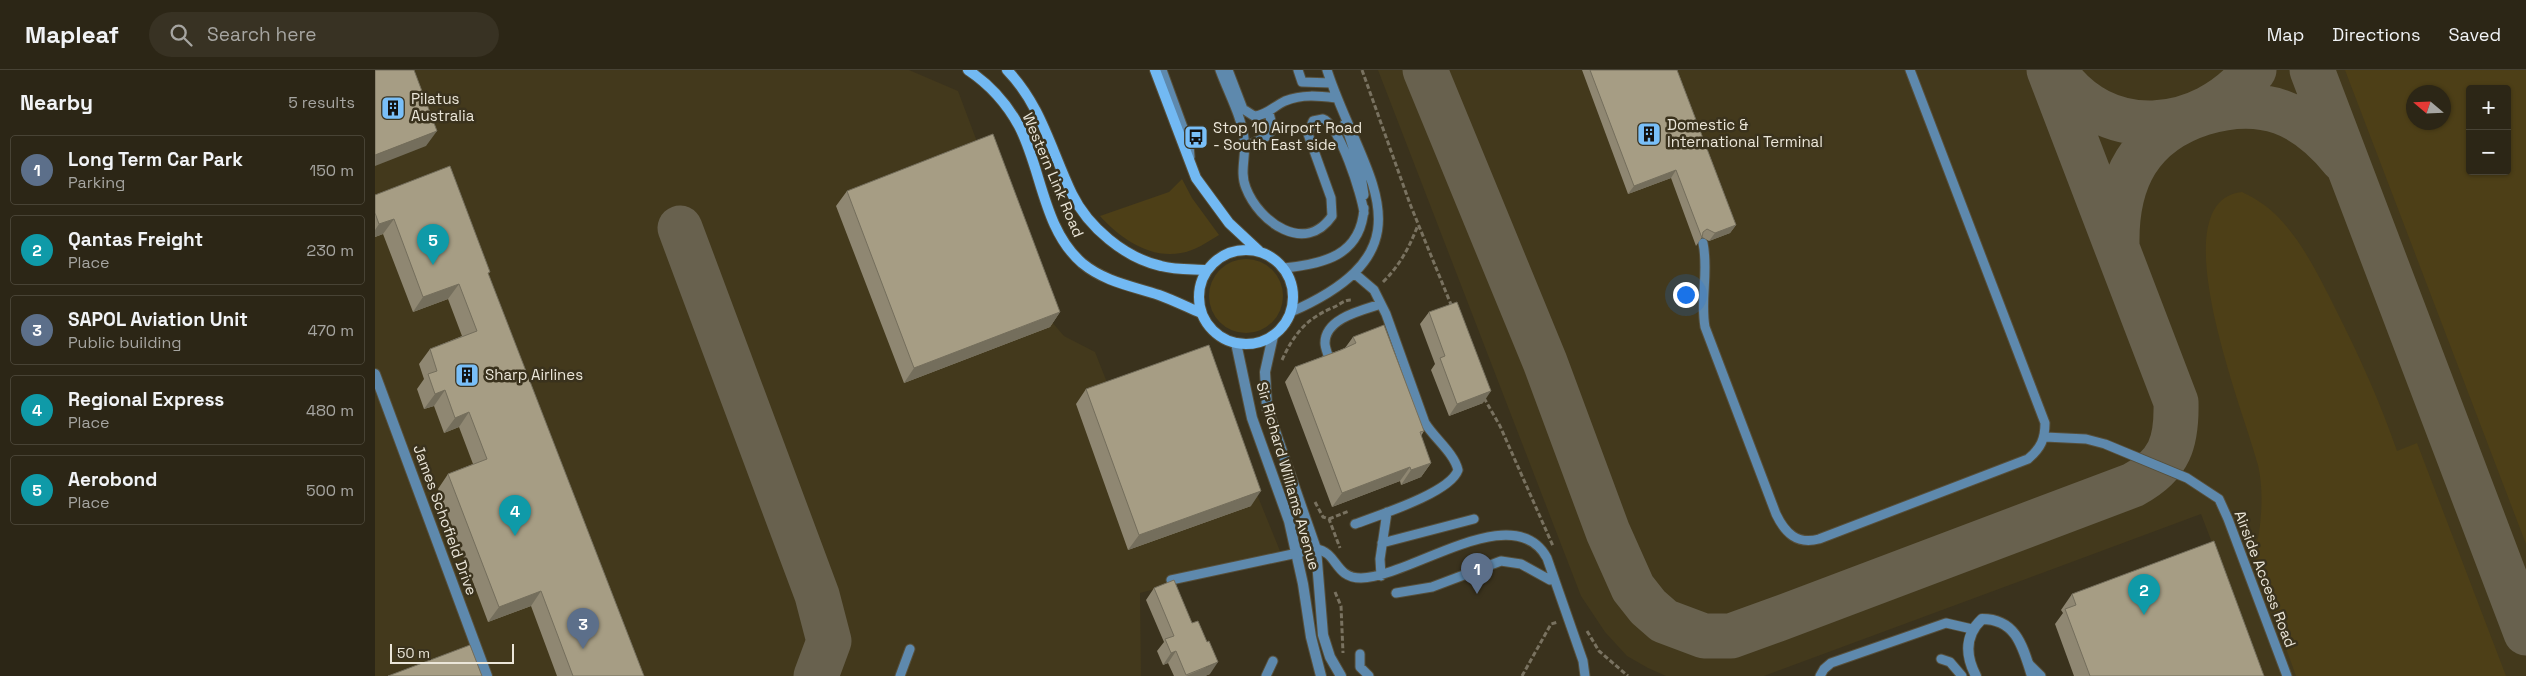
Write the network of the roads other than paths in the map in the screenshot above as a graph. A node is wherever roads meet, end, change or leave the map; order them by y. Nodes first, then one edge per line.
1 (968, 70) edge
2 (1007, 70) edge
3 (1155, 70) edge
4 (1162, 70) edge
5 (1220, 70) edge
6 (1228, 70) edge
7 (1298, 70) edge
8 (1327, 70) edge
9 (1910, 70) edge
10 (1331, 84) junction
11 (1336, 98) junction
12 (1269, 111) junction
13 (1342, 111) junction
14 (1245, 150) junction
15 (1190, 164) junction
16 (1364, 213) junction
17 (1703, 243) edge
18 (1259, 251) junction
19 (1284, 268) junction
20 (1207, 270) junction
21 (1354, 273) junction
22 (1381, 304) junction
23 (1291, 312) junction
24 (1201, 313) junction
25 (1273, 336) junction
26 (1236, 343) junction
27 (1329, 359) edge
28 (375, 374) edge
29 (2045, 437) junction
30 (1387, 512) junction
31 (1475, 519) dead end
32 (1355, 524) dead end
33 (1382, 543) junction
34 (1316, 549) junction
35 (1297, 554) junction
36 (1381, 576) junction
37 (1171, 580) edge
38 (1550, 580) dead end
39 (1396, 593) dead end
40 (1972, 628) junction
41 (910, 649) dead end
42 (1360, 654) dead end
43 (1941, 659) dead end
44 (1273, 661) dead end
45 (2028, 663) junction
46 (487, 676) edge
47 (900, 676) edge
48 (1266, 676) edge
49 (1321, 676) edge
50 (1341, 676) edge
51 (1369, 676) edge
52 (1585, 676) edge
53 (1820, 676) edge
54 (1962, 676) edge
55 (1976, 676) edge
56 (2032, 676) edge
57 (2041, 676) edge
58 (2287, 676) edge

1 - 24 street, Western Link Road
2 - 20 street, Western Link Road
3 - 15 street
4 - 15 lane
5 - 14 lane
6 - 12 lane
7 - 10 lane
8 - 10 lane
9 - 29 lane
10 - 11 lane
11 - 12 lane
11 - 13 lane
12 - 14 lane
13 - 16 lane
13 - 21 lane
14 - 16 lane
15 - 18 street
16 - 19 lane
17 - 29 lane
18 - 19 street
18 - 20 street
19 - 23 street
20 - 24 street
21 - 22 lane
21 - 23 lane
22 - 27 lane
22 - 30 lane
23 - 25 street
24 - 26 street
25 - 26 street
25 - 34 street, Sir Richard Williams Avenue
26 - 35 street, Sir Richard Williams Avenue
28 - 46 street, James Schofield Drive
29 - 58 lane, Airside Access Road
30 - 32 lane
30 - 33 lane
31 - 33 lane
33 - 36 lane
34 - 35 lane
34 - 36 lane
34 - 50 street, Sir Richard Williams Avenue
35 - 37 lane
35 - 49 street, Sir Richard Williams Avenue
36 - 52 lane
38 - 39 lane
40 - 45 street
40 - 53 lane
40 - 55 street
41 - 47 lane
42 - 51 lane
43 - 54 lane
44 - 48 lane
45 - 56 street
45 - 57 lane

